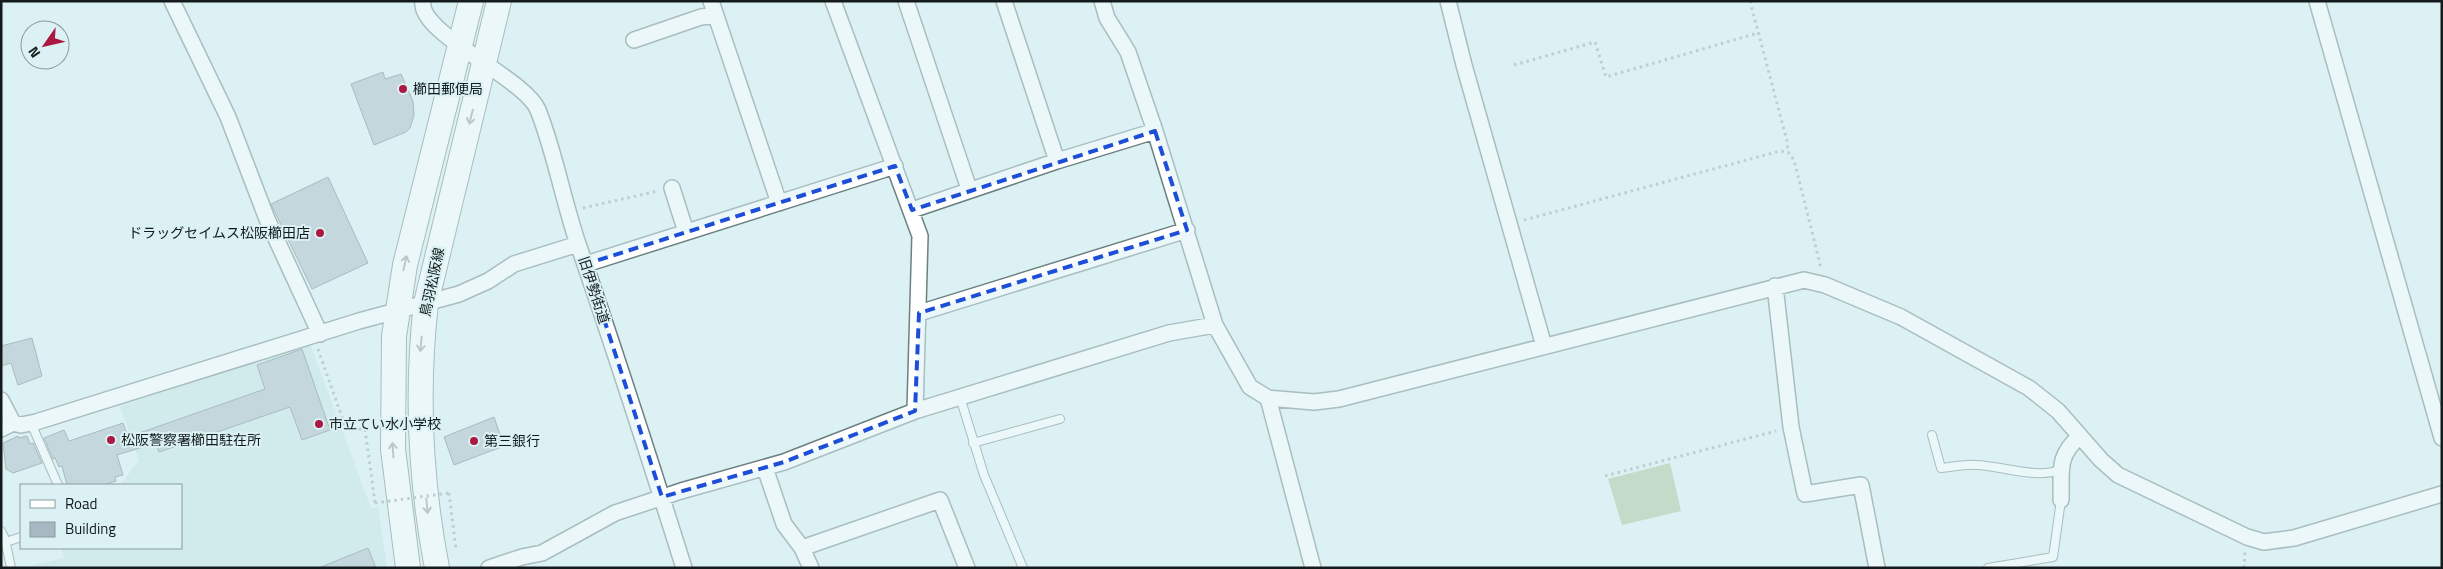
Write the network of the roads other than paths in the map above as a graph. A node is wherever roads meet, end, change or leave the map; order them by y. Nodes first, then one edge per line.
1 (172, 1) edge
2 (422, 1) edge
3 (471, 1) edge
4 (498, 1) edge
5 (833, 1) edge
6 (906, 1) edge
7 (1004, 1) edge
8 (1102, 1) edge
9 (1448, 1) edge
10 (2317, 1) edge
11 (713, 8) edge
12 (634, 40) dead end
13 (460, 45) junction
14 (484, 63) junction
15 (1155, 131) junction
16 (1057, 160) junction
17 (895, 166) junction
18 (672, 188) road end
19 (969, 189) junction
20 (779, 203) junction
21 (912, 210) junction
22 (1187, 230) junction
23 (686, 232) junction
24 (578, 244) junction
25 (586, 264) junction
26 (1775, 286) junction
27 (426, 303) junction
28 (397, 312) junction
29 (918, 313) junction
30 (1214, 325) junction
31 (320, 334) junction
32 (1544, 346) junction
33 (960, 397) junction
34 (1268, 398) junction
35 (1, 400) edge
36 (915, 411) junction
37 (1060, 419) dead end
38 (31, 423) junction
39 (7, 426) edge
40 (1932, 435) dead end
41 (2080, 436) junction
42 (2442, 438) edge
43 (973, 443) junction
44 (766, 468) junction
45 (2062, 469) junction
46 (58, 484) edge
47 (2442, 494) edge
48 (662, 497) junction
49 (2061, 500) joint
50 (1, 531) edge
51 (20, 537) edge
52 (6, 542) junction
53 (802, 548) junction
54 (11, 568) edge
55 (408, 568) edge
56 (437, 568) edge
57 (489, 568) edge
58 (684, 568) edge
59 (810, 568) edge
60 (967, 568) edge
61 (1023, 568) edge
62 (1313, 568) edge
63 (1877, 568) edge
64 (1988, 568) edge

1 - 31 street
2 - 13 street, 旧伊勢街道
3 - 13 main road, 鳥羽松阪線
4 - 14 main road, 鳥羽松阪線
5 - 17 street
6 - 19 street
7 - 16 street
8 - 15 street
9 - 32 street
10 - 42 street
11 - 12 street
11 - 20 street
13 - 14 street, 旧伊勢街道
28 -> 13 main road, 鳥羽松阪線
14 - 24 street, 旧伊勢街道
14 -> 27 main road, 鳥羽松阪線
15 - 16 street
15 - 22 street
16 - 19 street
17 - 20 street
17 - 21 street
18 - 23 street
19 - 21 street
20 - 23 street
21 - 29 street
22 - 29 street
22 - 30 street
23 - 25 street
24 - 25 street, 旧伊勢街道
24 - 27 street
25 - 48 street, 旧伊勢街道
26 - 32 street
26 - 41 street
26 - 63 street
27 - 28 street
27 -> 56 main road, 鳥羽松阪線
28 - 31 street
55 -> 28 main road, 鳥羽松阪線
29 - 36 street
30 - 33 street
30 - 34 street
31 - 38 street
32 - 34 street
33 - 36 street
33 - 43 lane
34 - 62 street
35 - 39 street
36 - 44 street
37 - 43 lane
38 - 39 street
38 - 46 lane
40 - 45 lane
41 - 45 street
41 - 47 street
43 - 61 lane
44 - 48 street
44 - 53 street
45 - 49 street
48 - 57 street
48 - 58 street, 旧伊勢街道
49 - 64 lane
50 - 52 lane
51 - 52 lane
52 - 54 lane
53 - 59 street
53 - 60 street

